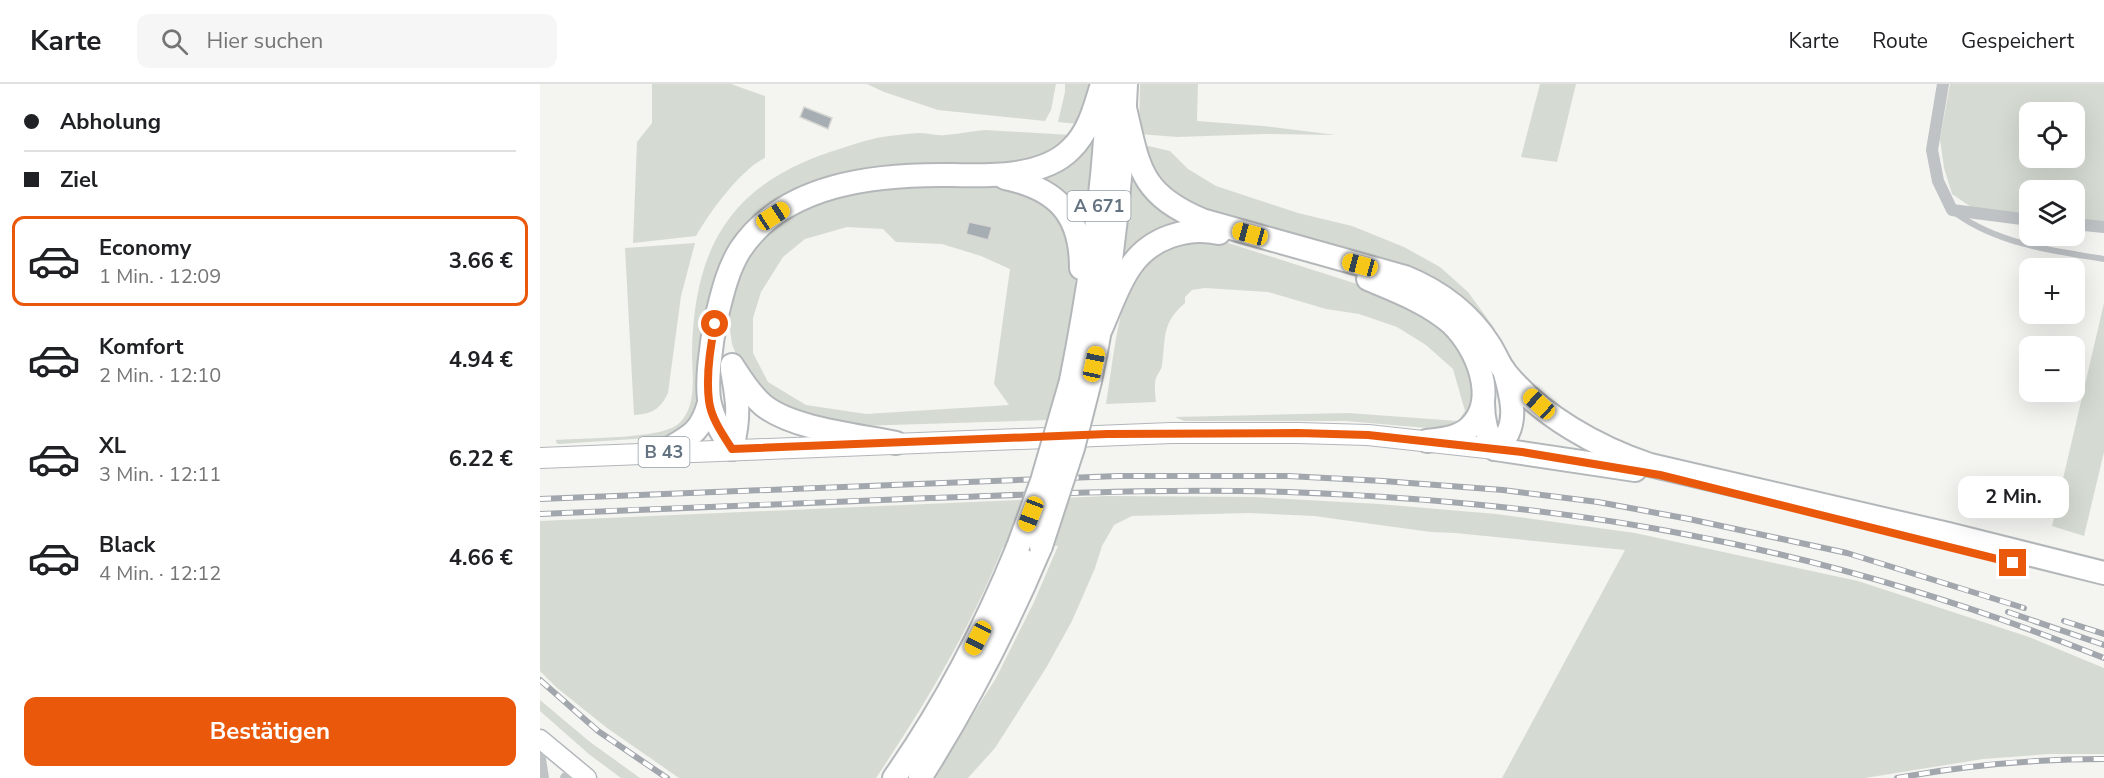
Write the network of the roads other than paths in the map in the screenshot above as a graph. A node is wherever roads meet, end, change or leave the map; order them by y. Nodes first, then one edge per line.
1 (1102, 84) edge
2 (1108, 84) edge
3 (1126, 84) edge
4 (1943, 84) edge
5 (1125, 108) junction
6 (995, 176) junction
7 (1952, 210) junction
8 (2019, 219) edge
9 (2085, 225) edge
10 (2104, 228) edge
11 (2104, 259) edge
12 (718, 311) junction
13 (1091, 329) junction
14 (732, 365) junction
15 (1504, 370) junction
16 (1080, 381) junction
17 (709, 403) junction
18 (1483, 403) junction
19 (1428, 441) junction
20 (896, 443) junction
21 (732, 449) junction
22 (1495, 449) junction
23 (663, 452) junction
24 (540, 458) edge
25 (1660, 475) junction
26 (1725, 484) junction
27 (2104, 573) edge
28 (2104, 585) edge
29 (540, 739) edge
30 (540, 759) edge
31 (543, 778) edge
32 (567, 778) edge
33 (586, 778) edge
34 (894, 778) edge
35 (920, 778) edge

1 - 6 highway
2 - 13 highway, A 671
3 - 5 highway, A 671
4 - 7 street
5 - 13 highway, A 671
5 - 15 highway
6 - 12 highway
6 - 13 highway
7 - 8 street
7 - 11 lane
9 - 10 street
12 - 14 highway
12 - 17 highway
13 - 16 highway, A 671
13 - 18 highway
14 - 20 highway
14 - 21 highway
15 - 22 highway
15 - 26 highway
16 - 34 highway, A 671, bridge
16 - 35 highway, A 671, bridge
17 - 21 highway
17 - 23 highway
18 - 19 highway
18 - 22 highway
19 - 20 main road, B 43
19 - 22 main road, B 43
20 - 21 main road, B 43
21 - 23 main road, B 43
22 - 25 highway, B 43
23 - 24 main road, B 43
25 - 26 highway, B 43
25 - 28 highway, B 43
26 - 27 highway, B 43
29 - 33 main road
30 - 31 street
32 - 33 street

